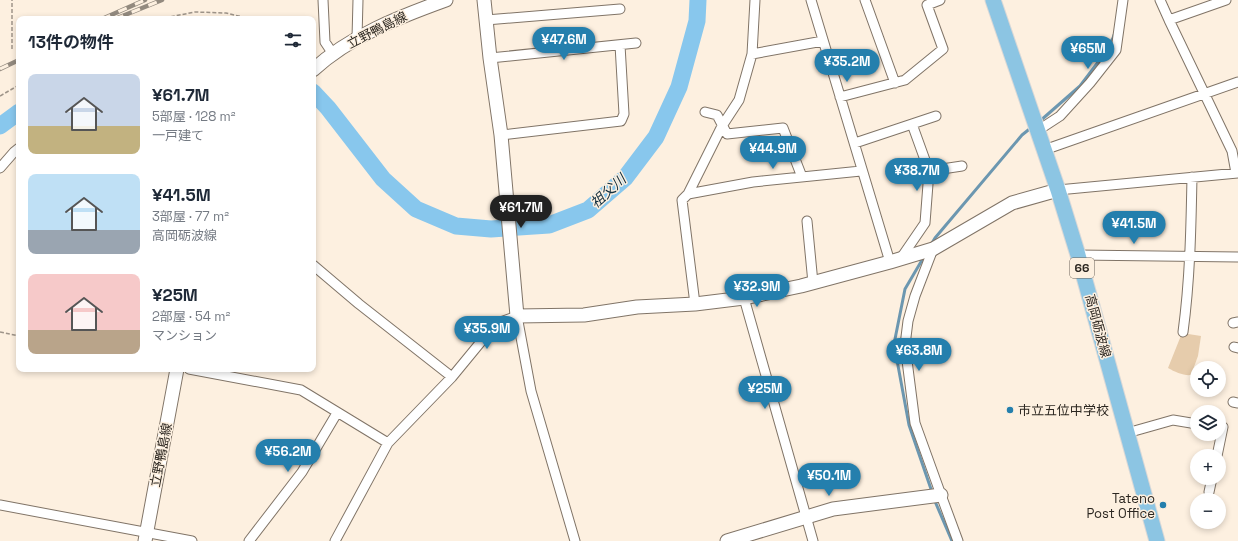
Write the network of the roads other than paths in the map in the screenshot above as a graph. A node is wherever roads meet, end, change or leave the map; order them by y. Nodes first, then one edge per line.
1 (323, 0) edge
2 (358, 0) edge
3 (446, 0) edge
4 (484, 0) edge
5 (755, 0) edge
6 (811, 0) edge
7 (865, 0) edge
8 (940, 0) edge
9 (993, 0) edge
10 (1123, 0) edge
11 (1160, 0) edge
12 (1226, 0) edge
13 (926, 2) edge
14 (620, 9) dead end
15 (486, 20) junction
16 (1169, 20) junction
17 (357, 38) junction
18 (823, 41) junction
19 (636, 43) dead end
20 (620, 45) junction
21 (333, 54) junction
22 (752, 54) junction
23 (490, 58) junction
24 (317, 67) edge
25 (1238, 82) edge
26 (895, 83) junction
27 (1204, 94) junction
28 (840, 97) junction
29 (705, 112) dead end
30 (936, 116) dead end
31 (912, 124) junction
32 (722, 126) junction
33 (1037, 131) junction
34 (501, 135) junction
35 (854, 143) junction
36 (16, 150) edge
37 (1044, 150) junction
38 (962, 166) dead end
39 (0, 168) edge
40 (861, 171) junction
41 (929, 171) junction
42 (1237, 173) edge
43 (802, 177) junction
44 (1192, 178) junction
45 (1058, 190) junction
46 (688, 194) junction
47 (807, 221) dead end
48 (933, 249) junction
49 (1078, 255) junction
50 (1191, 256) junction
51 (1238, 257) edge
52 (895, 260) junction
53 (316, 268) edge
54 (814, 283) junction
55 (744, 298) junction
56 (695, 304) junction
57 (517, 316) junction
58 (1183, 332) dead end
59 (176, 372) edge
60 (205, 372) edge
61 (452, 377) junction
62 (337, 413) junction
63 (1190, 423) edge
64 (1127, 433) junction
65 (388, 443) junction
66 (1210, 485) edge
67 (1209, 492) dead end
68 (940, 495) junction
69 (0, 505) edge
70 (806, 516) junction
71 (145, 537) edge
72 (192, 541) edge
73 (249, 541) edge
74 (335, 541) edge
75 (575, 541) edge
76 (728, 541) edge
77 (813, 541) edge
78 (958, 541) edge
79 (1156, 541) edge

1 - 21 street
2 - 17 street
3 - 17 street, 立野鴨島線
4 - 15 street
5 - 22 street
6 - 18 street
7 - 26 street
8 - 13 street
9 - 33 main road, 高岡砺波線 / 66
10 - 33 street
11 - 16 street
12 - 16 street
13 - 26 street
14 - 15 street
15 - 23 street
16 - 27 street
17 - 21 street, 立野鴨島線
18 - 22 street
18 - 28 street
19 - 20 street
20 - 23 street
20 - 34 street
21 - 24 street, 立野鴨島線
22 - 32 street
23 - 34 street
25 - 27 street
26 - 28 street
27 - 37 street
27 - 42 street
28 - 35 street
29 - 32 street
30 - 31 street
31 - 35 street
31 - 41 street
32 - 43 street
32 - 46 street
33 - 37 main road, 高岡砺波線 / 66
34 - 57 street
35 - 40 street
36 - 39 street
37 - 45 main road, 高岡砺波線 / 66
38 - 41 street
40 - 43 street
40 - 52 street
41 - 52 street
42 - 44 street
43 - 46 street
44 - 45 street
44 - 50 street
45 - 48 street
45 - 49 main road, 高岡砺波線 / 66
46 - 56 street
47 - 54 street
48 - 52 street
48 - 68 street
49 - 50 street
49 - 64 main road, 高岡砺波線 / 66
50 - 51 street
50 - 58 street
52 - 54 street
53 - 61 street
54 - 55 street
55 - 56 street
55 - 70 street
56 - 57 street
57 - 61 street
57 - 75 street
59 - 71 street, 立野鴨島線
60 - 62 street
61 - 65 street
62 - 65 street
62 - 73 street
63 - 64 street
64 - 79 main road, 高岡砺波線 / 66
65 - 74 street
66 - 67 street
68 - 70 street
68 - 78 street
69 - 71 street
70 - 76 street
70 - 77 street
71 - 72 street

